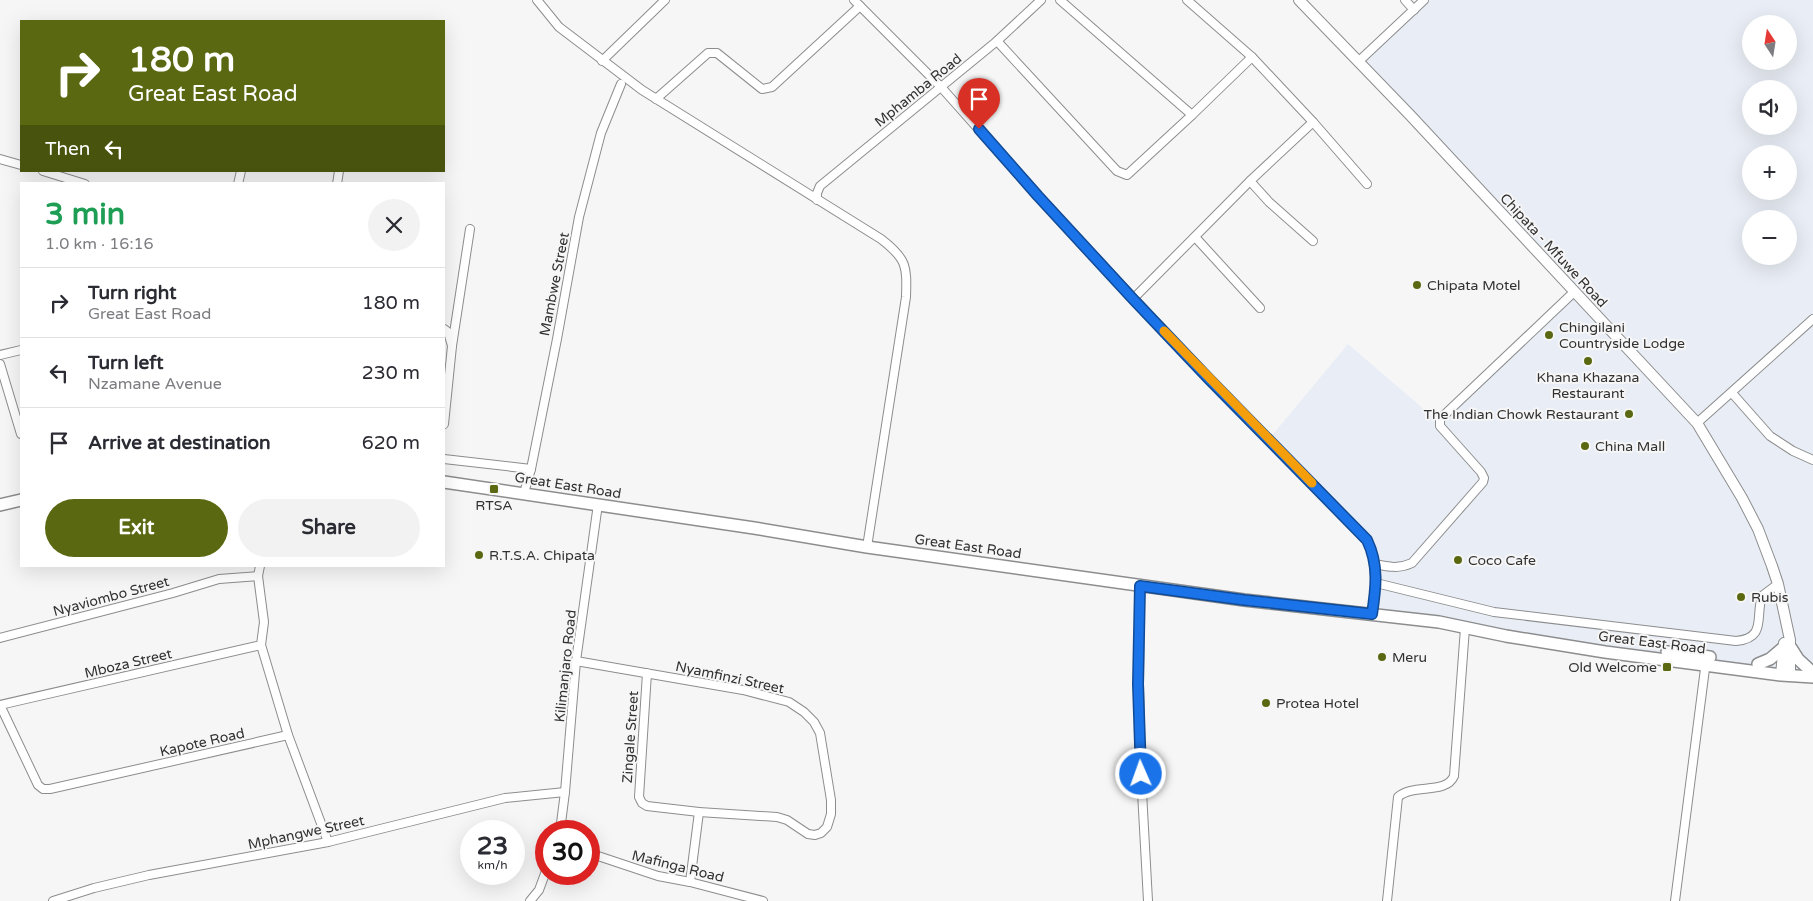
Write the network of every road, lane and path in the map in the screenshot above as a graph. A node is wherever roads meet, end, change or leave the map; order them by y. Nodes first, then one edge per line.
1 (537, 0) edge
2 (665, 0) edge
3 (1041, 0) edge
4 (1060, 0) edge
5 (1187, 0) edge
6 (1299, 0) edge
7 (1405, 0) edge
8 (1424, 0) edge
9 (857, 3) edge
10 (1414, 10) junction
11 (997, 41) junction
12 (1252, 57) junction
13 (602, 61) junction
14 (1358, 62) junction
15 (621, 84) dead end
16 (941, 87) junction
17 (656, 99) junction
18 (1192, 115) junction
19 (1313, 122) junction
20 (0, 159) edge
21 (20, 165) edge
22 (46, 172) edge
23 (1250, 181) junction
24 (78, 182) edge
25 (1367, 184) dead end
26 (817, 200) junction
27 (470, 229) dead end
28 (1195, 237) junction
29 (1313, 241) dead end
30 (1574, 292) junction
31 (1133, 299) junction
32 (1260, 308) dead end
33 (1813, 319) edge
34 (445, 330) edge
35 (452, 346) junction
36 (20, 350) edge
37 (0, 356) edge
38 (0, 364) edge
39 (1732, 393) junction
40 (445, 414) edge
41 (1697, 423) junction
42 (20, 431) edge
43 (445, 458) edge
44 (1813, 460) edge
45 (531, 470) junction
46 (445, 482) edge
47 (524, 493) junction
48 (20, 500) edge
49 (598, 504) junction
50 (0, 505) edge
51 (867, 547) junction
52 (1375, 564) junction
53 (260, 567) edge
54 (258, 576) junction
55 (1376, 583) junction
56 (1778, 584) junction
57 (1140, 586) junction
58 (1372, 614) junction
59 (1465, 628) junction
60 (0, 638) edge
61 (261, 645) junction
62 (1787, 648) junction
63 (576, 660) junction
64 (1706, 660) junction
65 (1758, 664) junction
66 (1786, 672) junction
67 (647, 673) junction
68 (1813, 673) edge
69 (1813, 677) edge
70 (0, 705) edge
71 (288, 736) junction
72 (565, 792) junction
73 (699, 812) junction
74 (561, 820) edge
75 (328, 842) junction
76 (600, 857) edge
77 (690, 882) junction
78 (541, 885) edge
79 (53, 901) edge
80 (530, 901) edge
81 (762, 901) edge
82 (1148, 901) edge
83 (1387, 901) edge
84 (1675, 901) edge

1 - 13 street
2 - 13 street
3 - 11 street, Mphamba Road
4 - 18 street
5 - 12 street
6 - 14 main road, Chipata - Mfuwe Road
7 - 10 street
8 - 10 street
9 - 16 street
9 - 17 street
10 - 14 street
11 - 16 street, Mphamba Road
11 - 18 street
12 - 18 street
12 - 19 street
13 - 17 street
14 - 30 main road, Chipata - Mfuwe Road
15 - 45 street, Mambwe Street
16 - 26 street, Mphamba Road
16 - 31 street
17 - 26 street
19 - 23 street
19 - 25 street
20 - 21 street
22 - 24 street
23 - 28 street
23 - 29 street
26 - 51 street
27 - 35 street
28 - 31 street
28 - 32 street
30 - 41 main road, Chipata - Mfuwe Road
30 - 52 street
31 - 52 street
33 - 39 street
34 - 35 street
35 - 40 street
36 - 37 street
38 - 42 street
39 - 41 street
39 - 44 street
41 - 56 main road, Chipata - Mfuwe Road
43 - 45 street
45 - 47 street, Mambwe Street
46 - 47 highway, Great East Road
47 - 49 highway, Great East Road
48 - 50 highway
49 - 51 highway, Great East Road
49 - 63 street, Kilimanjaro Road
51 - 57 highway, Great East Road
52 - 55 street
53 - 54 street
54 - 60 street, Nyaviombo Street
54 - 61 street
55 - 56 street
55 - 58 street
56 - 62 main road, Chipata - Mfuwe Road
57 - 58 highway, Great East Road
57 - 82 street
58 - 59 highway, Great East Road
59 - 64 highway, Great East Road
59 - 83 street
61 - 70 street, Mboza Street
61 - 71 street
62 - 65 highway
62 - 66 main road, Chipata - Mfuwe Road
62 - 68 highway
63 - 67 street, Nyamfinzi Street
63 - 72 street, Kilimanjaro Road
64 - 65 highway, Great East Road
64 - 66 highway, Great East Road
64 - 84 street
65 - 66 highway, Great East Road
66 - 68 highway, Great East Road
66 - 69 highway, Great East Road
67 - 73 street, Zingale Street
67 - 73 street, Nyamfinzi Street
70 - 71 street, Kapote Road
71 - 75 street
72 - 74 street, Kilimanjaro Road
72 - 75 street, Mphangwe Street
73 - 77 street
75 - 79 street, Mphangwe Street
76 - 77 street, Mafinga Road
77 - 81 street, Mafinga Road
78 - 80 street

